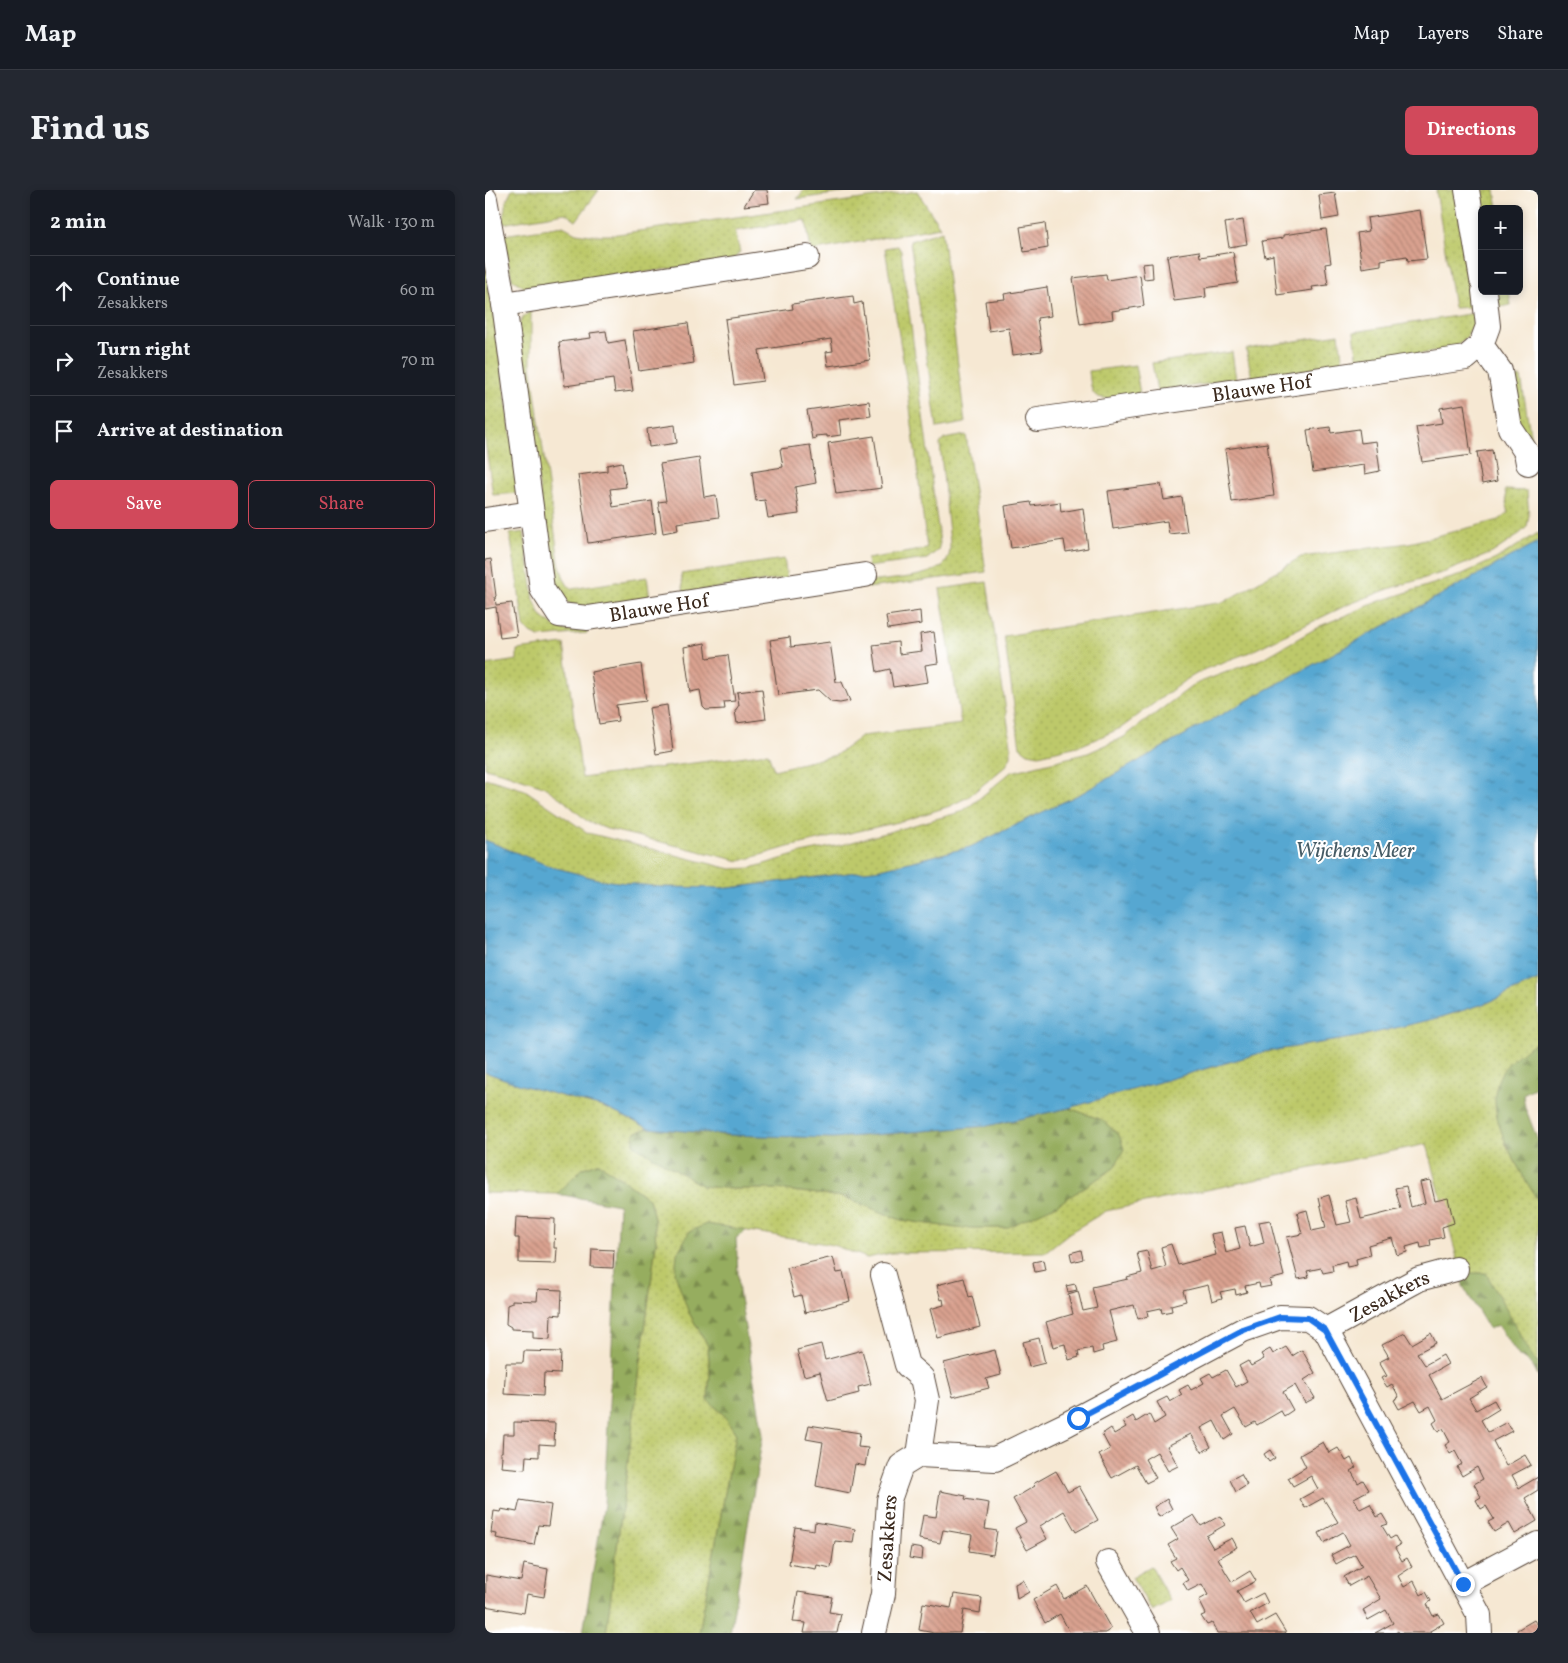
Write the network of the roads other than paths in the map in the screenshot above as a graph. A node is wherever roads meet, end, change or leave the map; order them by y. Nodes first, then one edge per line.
1 (492, 190) edge
2 (1467, 190) edge
3 (485, 199) edge
4 (1478, 256) edge
5 (807, 257) dead end
6 (1484, 295) edge
7 (504, 304) junction
8 (1481, 346) junction
9 (1038, 420) dead end
10 (1527, 463) dead end
11 (532, 513) junction
12 (485, 520) edge
13 (865, 575) dead end
14 (1457, 1269) dead end
15 (883, 1275) dead end
16 (1325, 1330) junction
17 (919, 1455) junction
18 (1538, 1544) edge
19 (1108, 1562) dead end
20 (1463, 1584) junction
21 (874, 1633) edge
22 (1148, 1633) edge
23 (1480, 1633) edge

1 - 3 street, Blauwe Hof
2 - 4 street
3 - 7 street, Blauwe Hof
5 - 7 street
6 - 8 street
7 - 11 street, Blauwe Hof
8 - 9 street, Blauwe Hof
8 - 10 street
11 - 12 street
11 - 13 street, Blauwe Hof
14 - 16 street, Zesakkers
15 - 17 street
16 - 17 street, Zesakkers
16 - 20 street, Zesakkers
17 - 21 street, Zesakkers
18 - 20 street
19 - 22 street
20 - 23 street, Zesakkers

